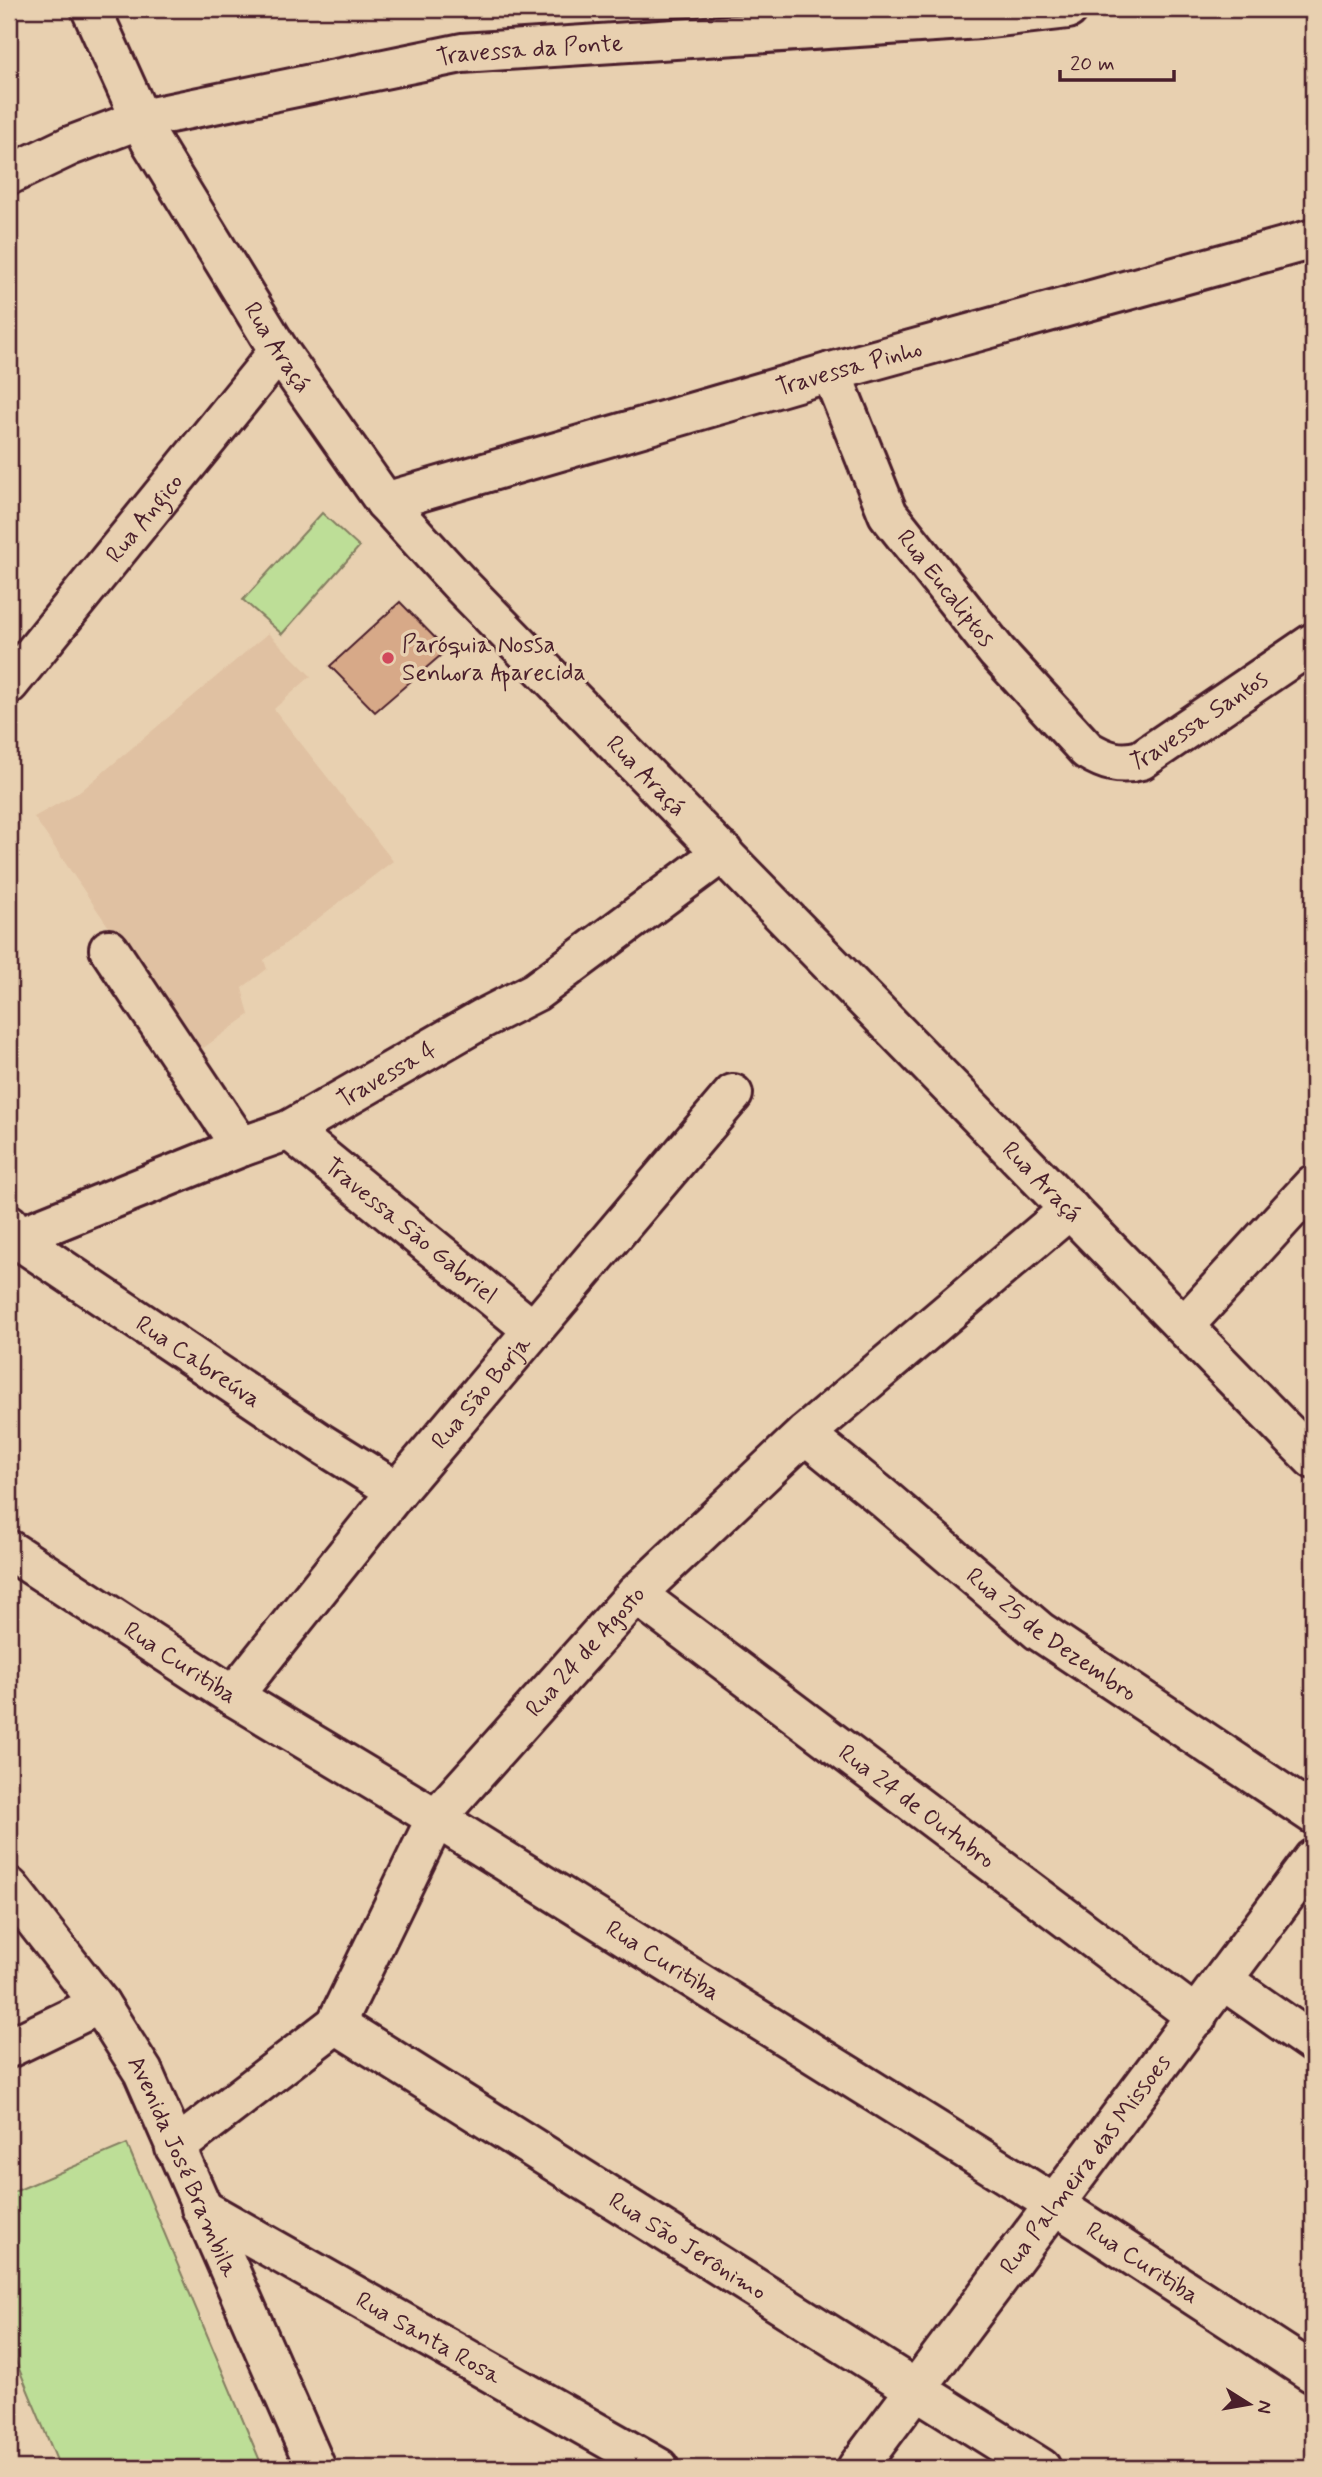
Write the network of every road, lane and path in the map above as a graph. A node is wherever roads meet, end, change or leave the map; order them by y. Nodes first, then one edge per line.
1 (91, 9) edge
2 (1068, 9) edge
3 (982, 14) edge
4 (141, 119) junction
5 (9, 175) edge
6 (1313, 239) edge
7 (279, 351) junction
8 (831, 372) junction
9 (385, 502) junction
10 (1313, 643) edge
11 (9, 684) edge
12 (1114, 762) joint
13 (723, 852) junction
14 (109, 948) dead end
15 (733, 1094) dead end
16 (289, 1130) junction
17 (241, 1147) junction
18 (1313, 1185) edge
19 (1070, 1209) junction
20 (12, 1231) edge
21 (1184, 1326) junction
22 (533, 1330) junction
23 (805, 1434) junction
24 (1313, 1459) edge
25 (397, 1491) junction
26 (9, 1550) edge
27 (636, 1594) junction
28 (233, 1696) junction
29 (1313, 1814) edge
30 (436, 1818) junction
31 (1313, 1859) edge
32 (9, 1887) edge
33 (1224, 1981) junction
34 (100, 2004) junction
35 (1197, 2017) junction
36 (336, 2024) junction
37 (1313, 2043) edge
38 (9, 2048) edge
39 (175, 2148) junction
40 (1054, 2204) junction
41 (201, 2208) junction
42 (1313, 2373) edge
43 (916, 2389) junction
44 (316, 2468) edge
45 (659, 2468) edge
46 (857, 2468) edge
47 (1041, 2468) edge

1 - 4 street, Rua Araçá
2 - 3 street, Travessa da Ponte
3 - 4 street, Travessa da Ponte
4 - 5 street, Travessa da Ponte
4 - 7 street, Rua Araçá
6 - 8 street, Travessa Pinho
7 - 9 street, Rua Araçá
7 - 11 street, Rua Angico
8 - 9 street, Travessa Pinho
8 - 12 street, Rua Eucaliptos
9 - 13 street, Rua Araçá
10 - 12 street, Travessa Santos
13 - 16 street, Travessa 4
13 - 19 street, Rua Araçá
14 - 17 street
15 - 22 street, Rua São Borja
16 - 17 street, Travessa 4
16 - 22 street, Travessa São Gabriel
17 - 20 street, Travessa 4
18 - 21 street
19 - 21 street, Rua Araçá
19 - 23 street, Rua 24 de Agosto
20 - 25 street, Rua Cabreúva
21 - 24 street, Rua Araçá
22 - 25 street, Rua São Borja
23 - 27 street, Rua 24 de Agosto
23 - 29 street, Rua 25 de Dezembro
25 - 28 street, Rua São Borja
26 - 28 street, Rua Curitiba
27 - 30 street, Rua 24 de Agosto
27 - 35 street, Rua 24 de Outubro
28 - 30 street, Rua Curitiba
30 - 36 street, Rua 24 de Agosto
30 - 40 street, Rua Curitiba
31 - 33 street, Rua Palmeira das Missoes
32 - 34 street, Avenida José Brambila
33 - 35 street, Rua Palmeira das Missoes
33 - 37 street
34 - 38 street
34 - 39 street, Avenida José Brambila
35 - 40 street, Rua Palmeira das Missoes
36 - 39 street, Rua 24 de Agosto
36 - 43 street, Rua São Jerônimo
39 - 41 street, Avenida José Brambila
40 - 42 street, Rua Curitiba
40 - 43 street, Rua Palmeira das Missoes
41 - 44 street, Avenida José Brambila
41 - 45 street, Rua Santa Rosa
43 - 46 street, Rua Palmeira das Missoes
43 - 47 street, Rua São Jerônimo

